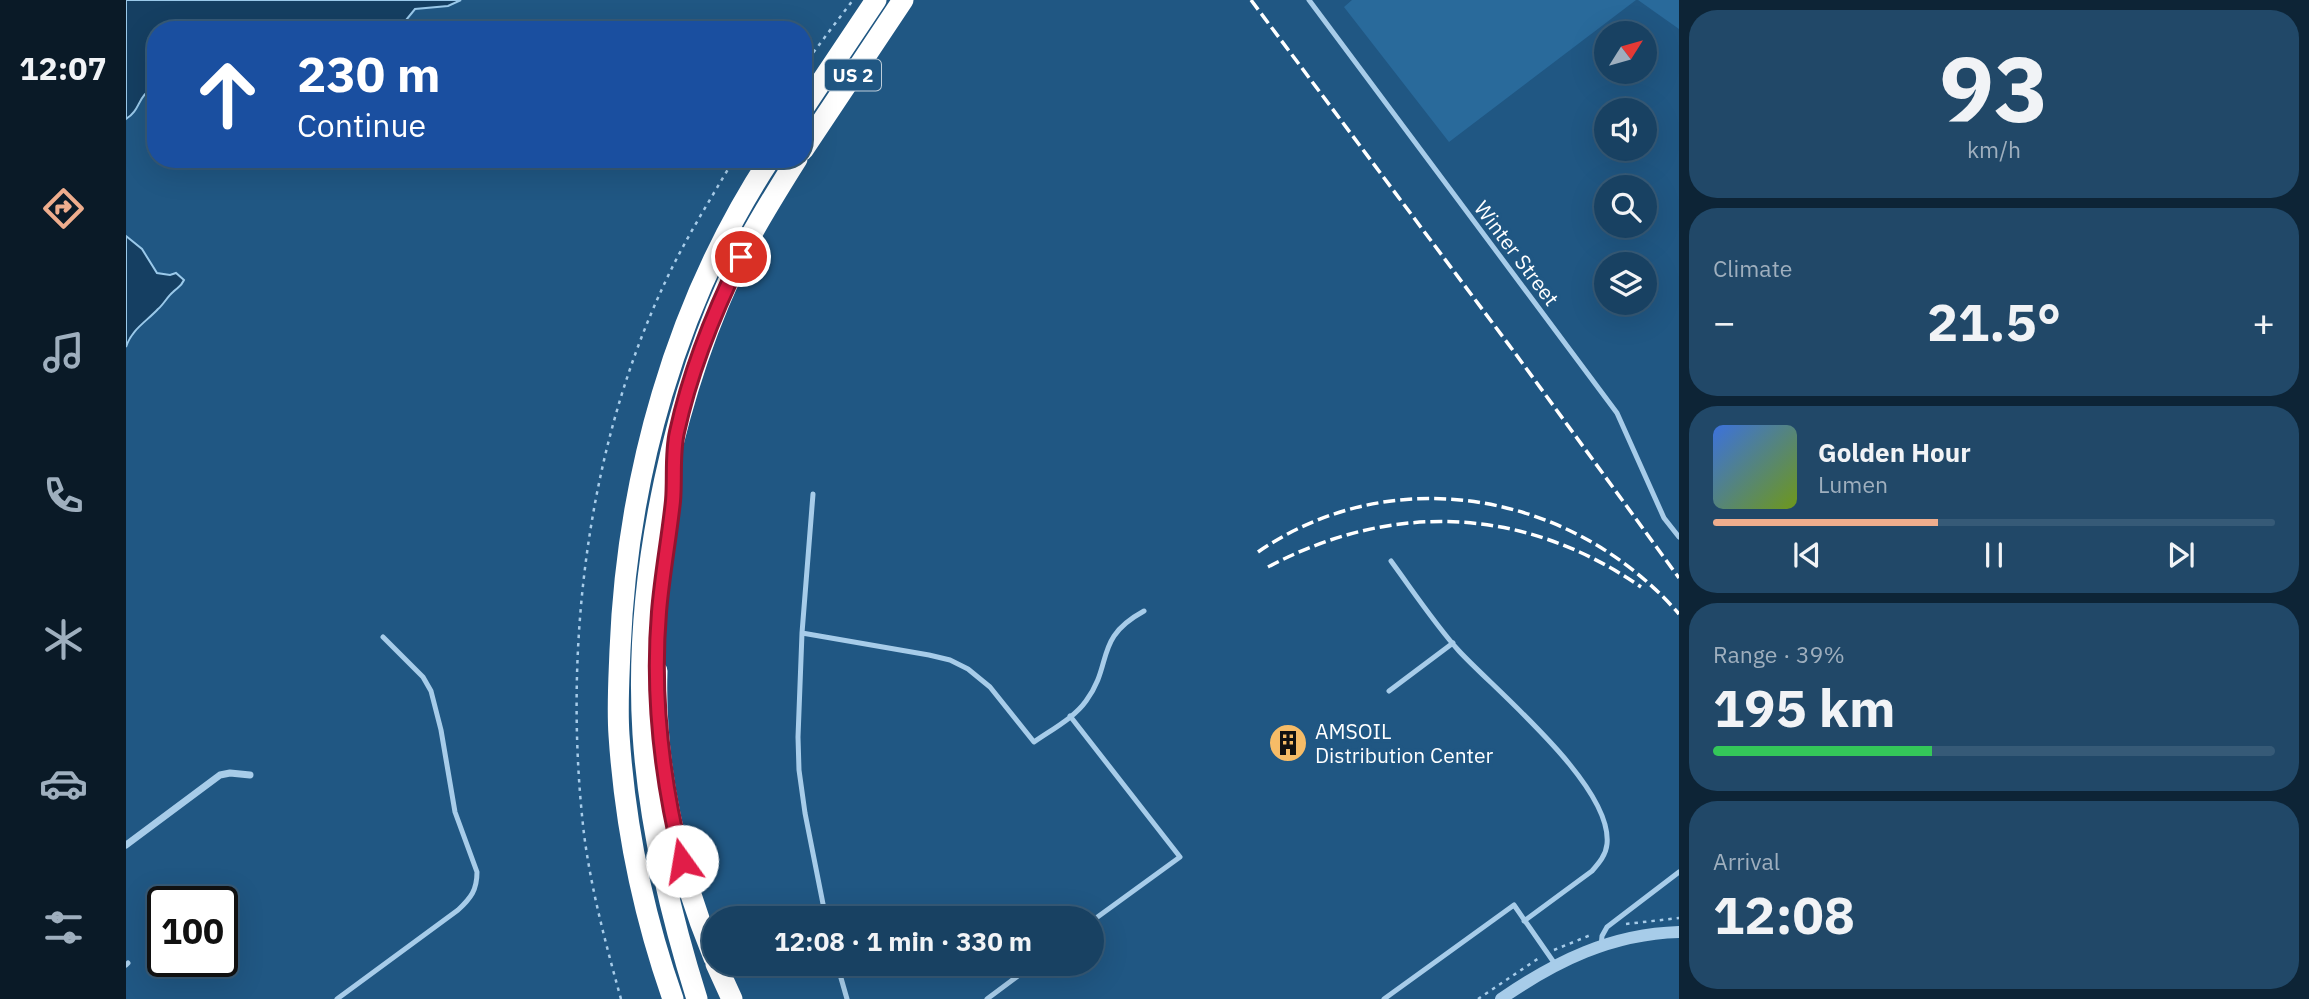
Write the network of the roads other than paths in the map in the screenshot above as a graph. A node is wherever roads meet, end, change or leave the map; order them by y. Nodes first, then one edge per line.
1 (876, 0) edge
2 (903, 0) edge
3 (1309, 0) edge
4 (812, 95) edge
5 (812, 136) edge
6 (764, 168) edge
7 (792, 168) edge
8 (677, 434) junction
9 (813, 494) dead end
10 (1679, 537) edge
11 (1391, 561) dead end
12 (1144, 611) dead end
13 (802, 633) junction
14 (383, 637) dead end
15 (1453, 643) junction
16 (1389, 691) dead end
17 (1070, 716) junction
18 (250, 775) dead end
19 (126, 845) edge
20 (1679, 872) edge
21 (823, 906) edge
22 (1104, 912) edge
23 (1524, 920) junction
24 (702, 926) edge
25 (1679, 932) edge
26 (1601, 947) junction
27 (1555, 964) junction
28 (721, 976) edge
29 (840, 976) edge
30 (1018, 976) edge
31 (337, 999) edge
32 (673, 999) edge
33 (697, 999) edge
34 (732, 999) edge
35 (847, 999) edge
36 (987, 999) edge
37 (1384, 999) edge
38 (1501, 999) edge

1 - 4 highway, US 2
2 - 5 highway, US 2
3 - 10 lane, Winter Street
6 - 32 highway
7 - 8 highway
8 - 24 highway
8 - 33 highway
9 - 13 lane
11 - 15 lane
12 - 17 lane
13 - 17 lane
13 - 21 lane
14 - 31 lane
15 - 16 lane
15 - 23 lane
17 - 22 lane
18 - 19 street
20 - 26 lane
23 - 27 lane
23 - 37 lane
25 - 26 street
26 - 27 street
27 - 38 street
28 - 34 highway
29 - 35 lane
30 - 36 lane

